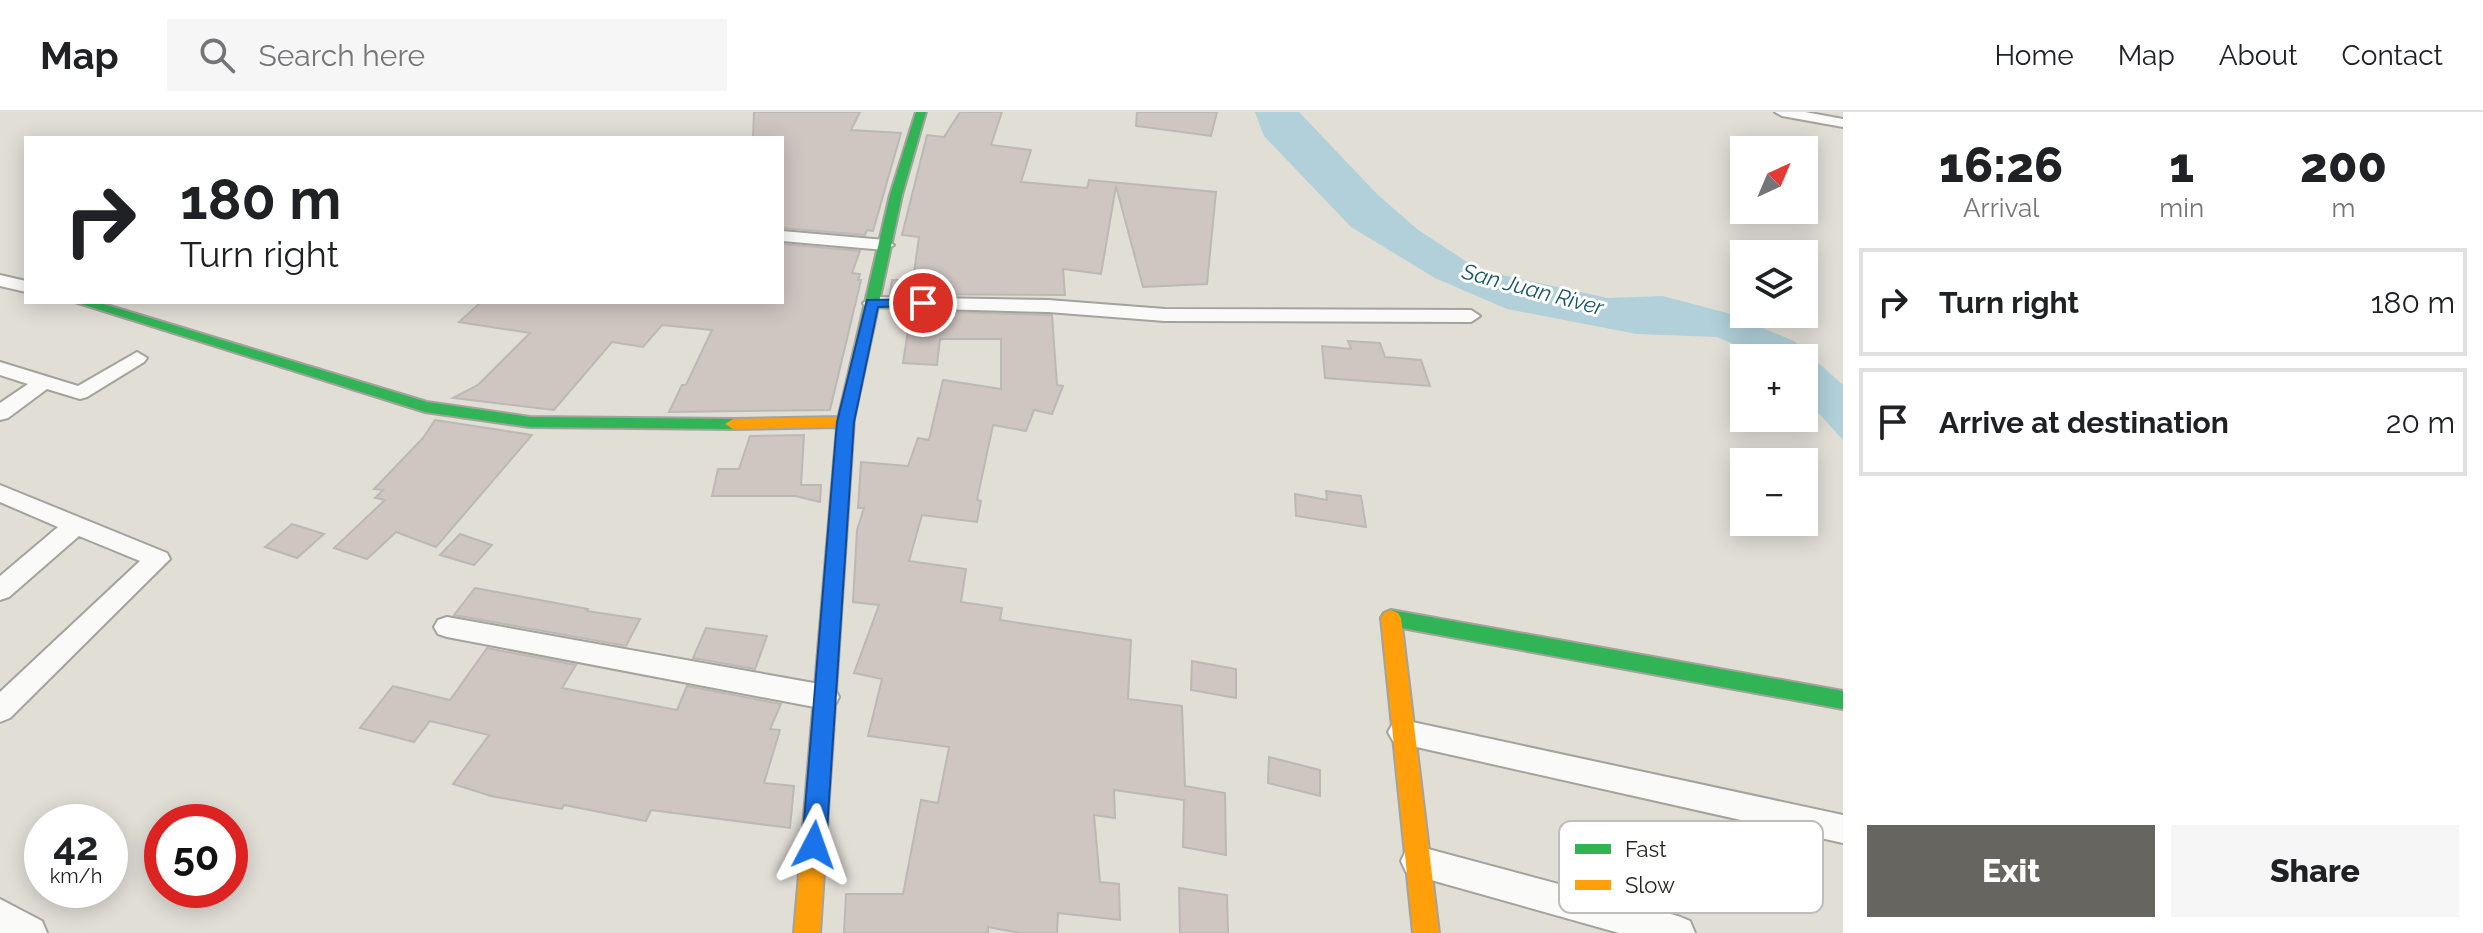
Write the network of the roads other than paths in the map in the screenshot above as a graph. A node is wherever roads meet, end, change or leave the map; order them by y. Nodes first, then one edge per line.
1 (921, 112) edge
2 (1782, 112) edge
3 (1843, 123) edge
4 (784, 236) edge
5 (885, 245) junction
6 (0, 280) edge
7 (24, 286) edge
8 (872, 303) junction
9 (89, 304) edge
10 (1471, 316) dead end
11 (137, 358) dead end
12 (0, 368) edge
13 (44, 382) junction
14 (0, 413) edge
15 (845, 422) junction
16 (1, 494) edge
17 (77, 524) junction
18 (0, 590) edge
19 (447, 627) dead end
20 (825, 697) junction
21 (1843, 700) edge
22 (0, 710) edge
23 (1403, 732) junction
24 (1807, 821) edge
25 (1823, 825) edge
26 (1843, 829) edge
27 (1417, 861) junction
28 (1559, 900) edge
29 (1606, 913) edge
30 (0, 915) edge
31 (30, 933) edge
32 (807, 933) edge
33 (1426, 933) edge
34 (1678, 933) edge

1 - 5 street
2 - 3 street
4 - 5 street
5 - 8 street
6 - 7 street
8 - 10 street
8 - 15 street
9 - 15 street
11 - 13 street
12 - 13 street
13 - 14 street
15 - 20 street
16 - 17 street
17 - 18 street
17 - 22 street
19 - 20 street
20 - 32 street
21 - 23 street
23 - 24 street
23 - 27 street
25 - 26 street
27 - 28 street
27 - 33 street
29 - 34 street
30 - 31 street

